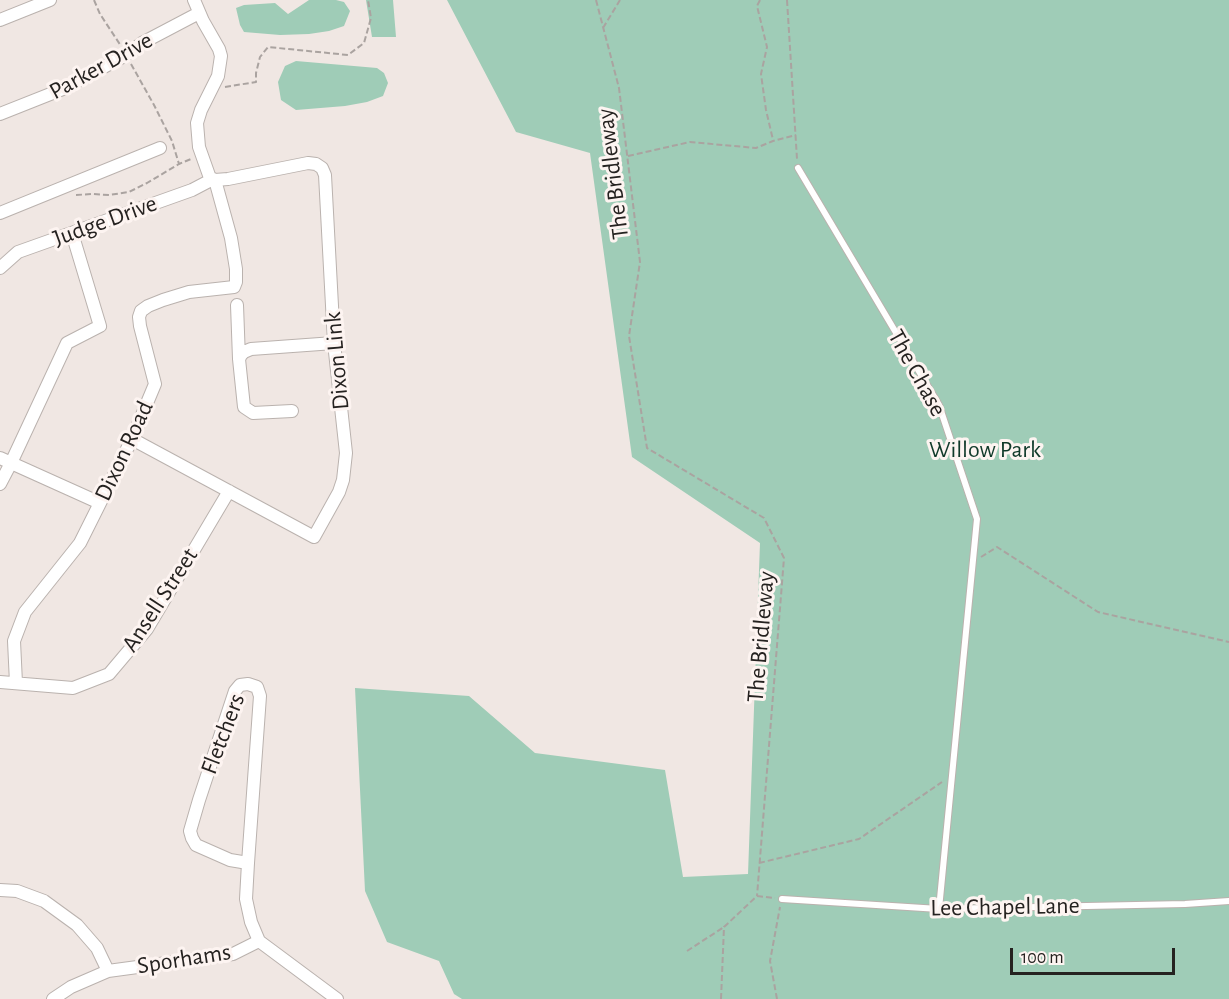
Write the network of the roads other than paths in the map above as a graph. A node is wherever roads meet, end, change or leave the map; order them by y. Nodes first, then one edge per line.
1 (50, 0) edge
2 (194, 0) edge
3 (200, 13) junction
4 (0, 20) edge
5 (0, 114) edge
6 (160, 148) dead end
7 (798, 168) road end
8 (214, 180) junction
9 (0, 213) edge
10 (72, 233) junction
11 (0, 268) edge
12 (237, 305) dead end
13 (334, 343) junction
14 (239, 359) junction
15 (292, 411) dead end
16 (132, 439) junction
17 (6, 461) edge
18 (0, 484) edge
19 (229, 491) junction
20 (100, 503) junction
21 (0, 682) edge
22 (16, 682) junction
23 (248, 863) junction
24 (0, 890) edge
25 (782, 899) road end
26 (1229, 900) edge
27 (939, 909) junction
28 (259, 941) junction
29 (108, 971) junction
30 (53, 999) edge
31 (337, 999) edge

1 - 4 street
2 - 3 street, Dixon Road
3 - 5 street, Parker Drive
3 - 8 street, Dixon Road
6 - 9 street
7 - 27 lane, The Chase
8 - 10 street, Judge Drive
8 - 13 street, Dixon Link
8 - 16 street, Dixon Road
10 - 11 street, Judge Drive
10 - 17 street
12 - 14 street
13 - 14 street
13 - 19 street, Dixon Link
14 - 15 street
16 - 19 street, Dixon Link
16 - 20 street, Dixon Road
17 - 18 street
17 - 20 street
19 - 22 street, Ansell Street
20 - 22 street, Dixon Road
21 - 22 street, Ansell Street
23 - 23 street, Fletchers
23 - 28 street, Fletchers
24 - 29 street
25 - 27 lane, Lee Chapel Lane
26 - 27 lane, Lee Chapel Lane
28 - 29 street, Sporhams
28 - 31 street, Sporhams
29 - 30 street, Sporhams

